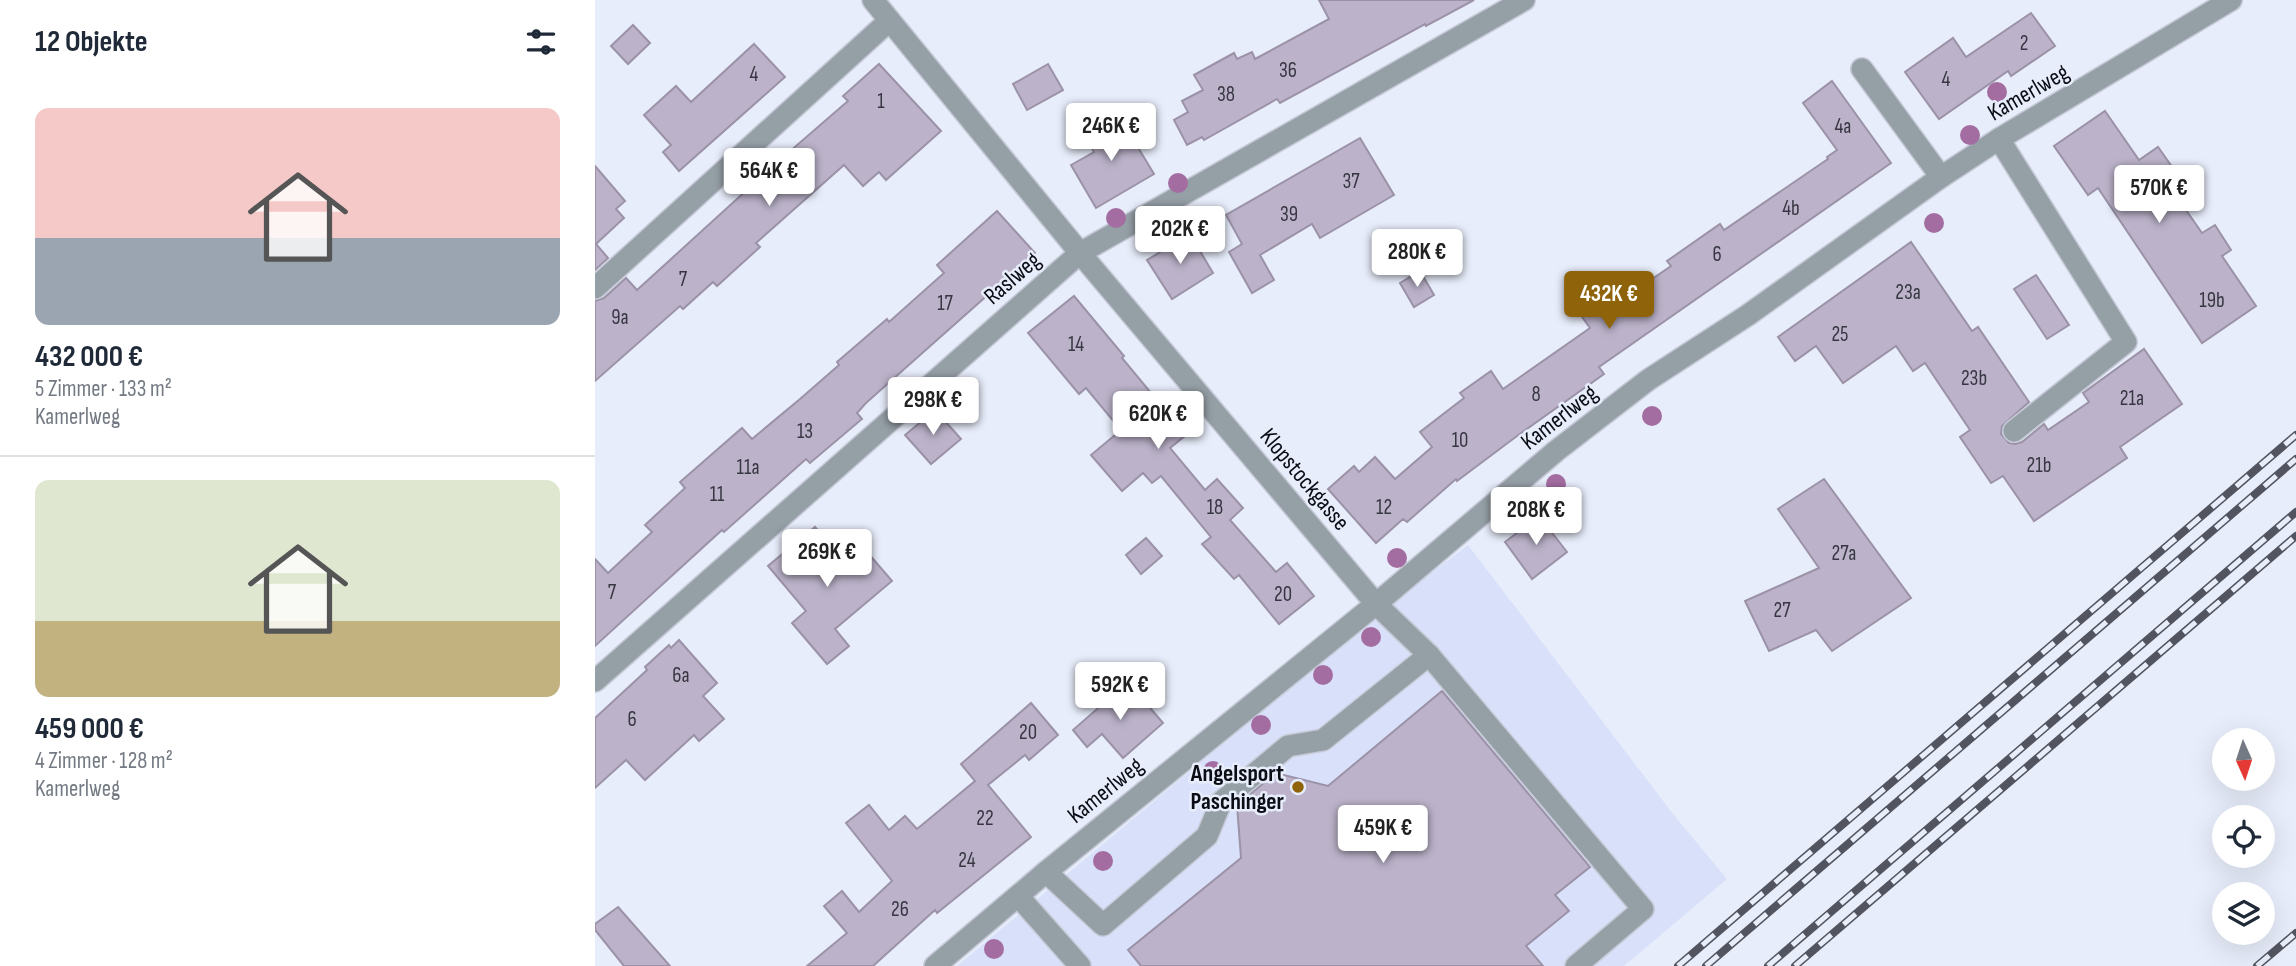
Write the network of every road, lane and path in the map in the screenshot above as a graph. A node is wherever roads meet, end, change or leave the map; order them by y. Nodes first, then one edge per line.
1 (873, 0) edge
2 (1524, 0) edge
3 (2231, 0) edge
4 (889, 21) junction
5 (1863, 69) dead end
6 (1999, 139) junction
7 (1941, 177) junction
8 (1080, 253) junction
9 (595, 288) edge
10 (2014, 431) dead end
11 (1376, 604) junction
12 (1429, 655) junction
13 (595, 681) edge
14 (1046, 872) junction
15 (1018, 896) junction
16 (935, 966) edge
17 (1080, 966) edge
18 (1576, 966) edge

1 - 4 street, Klopstockgasse
2 - 8 street, Raslweg
3 - 6 street, Kamerlweg
4 - 8 street, Klopstockgasse
4 - 9 street
5 - 7 street
6 - 7 street, Kamerlweg
6 - 10 street
7 - 11 street, Kamerlweg
8 - 11 street, Klopstockgasse
8 - 13 street, Raslweg
11 - 12 street, Klopstockgasse
11 - 14 street, Kamerlweg
12 - 14 street
12 - 18 street, Klopstockgasse
14 - 15 street, Kamerlweg
15 - 16 street, Kamerlweg
15 - 17 street

